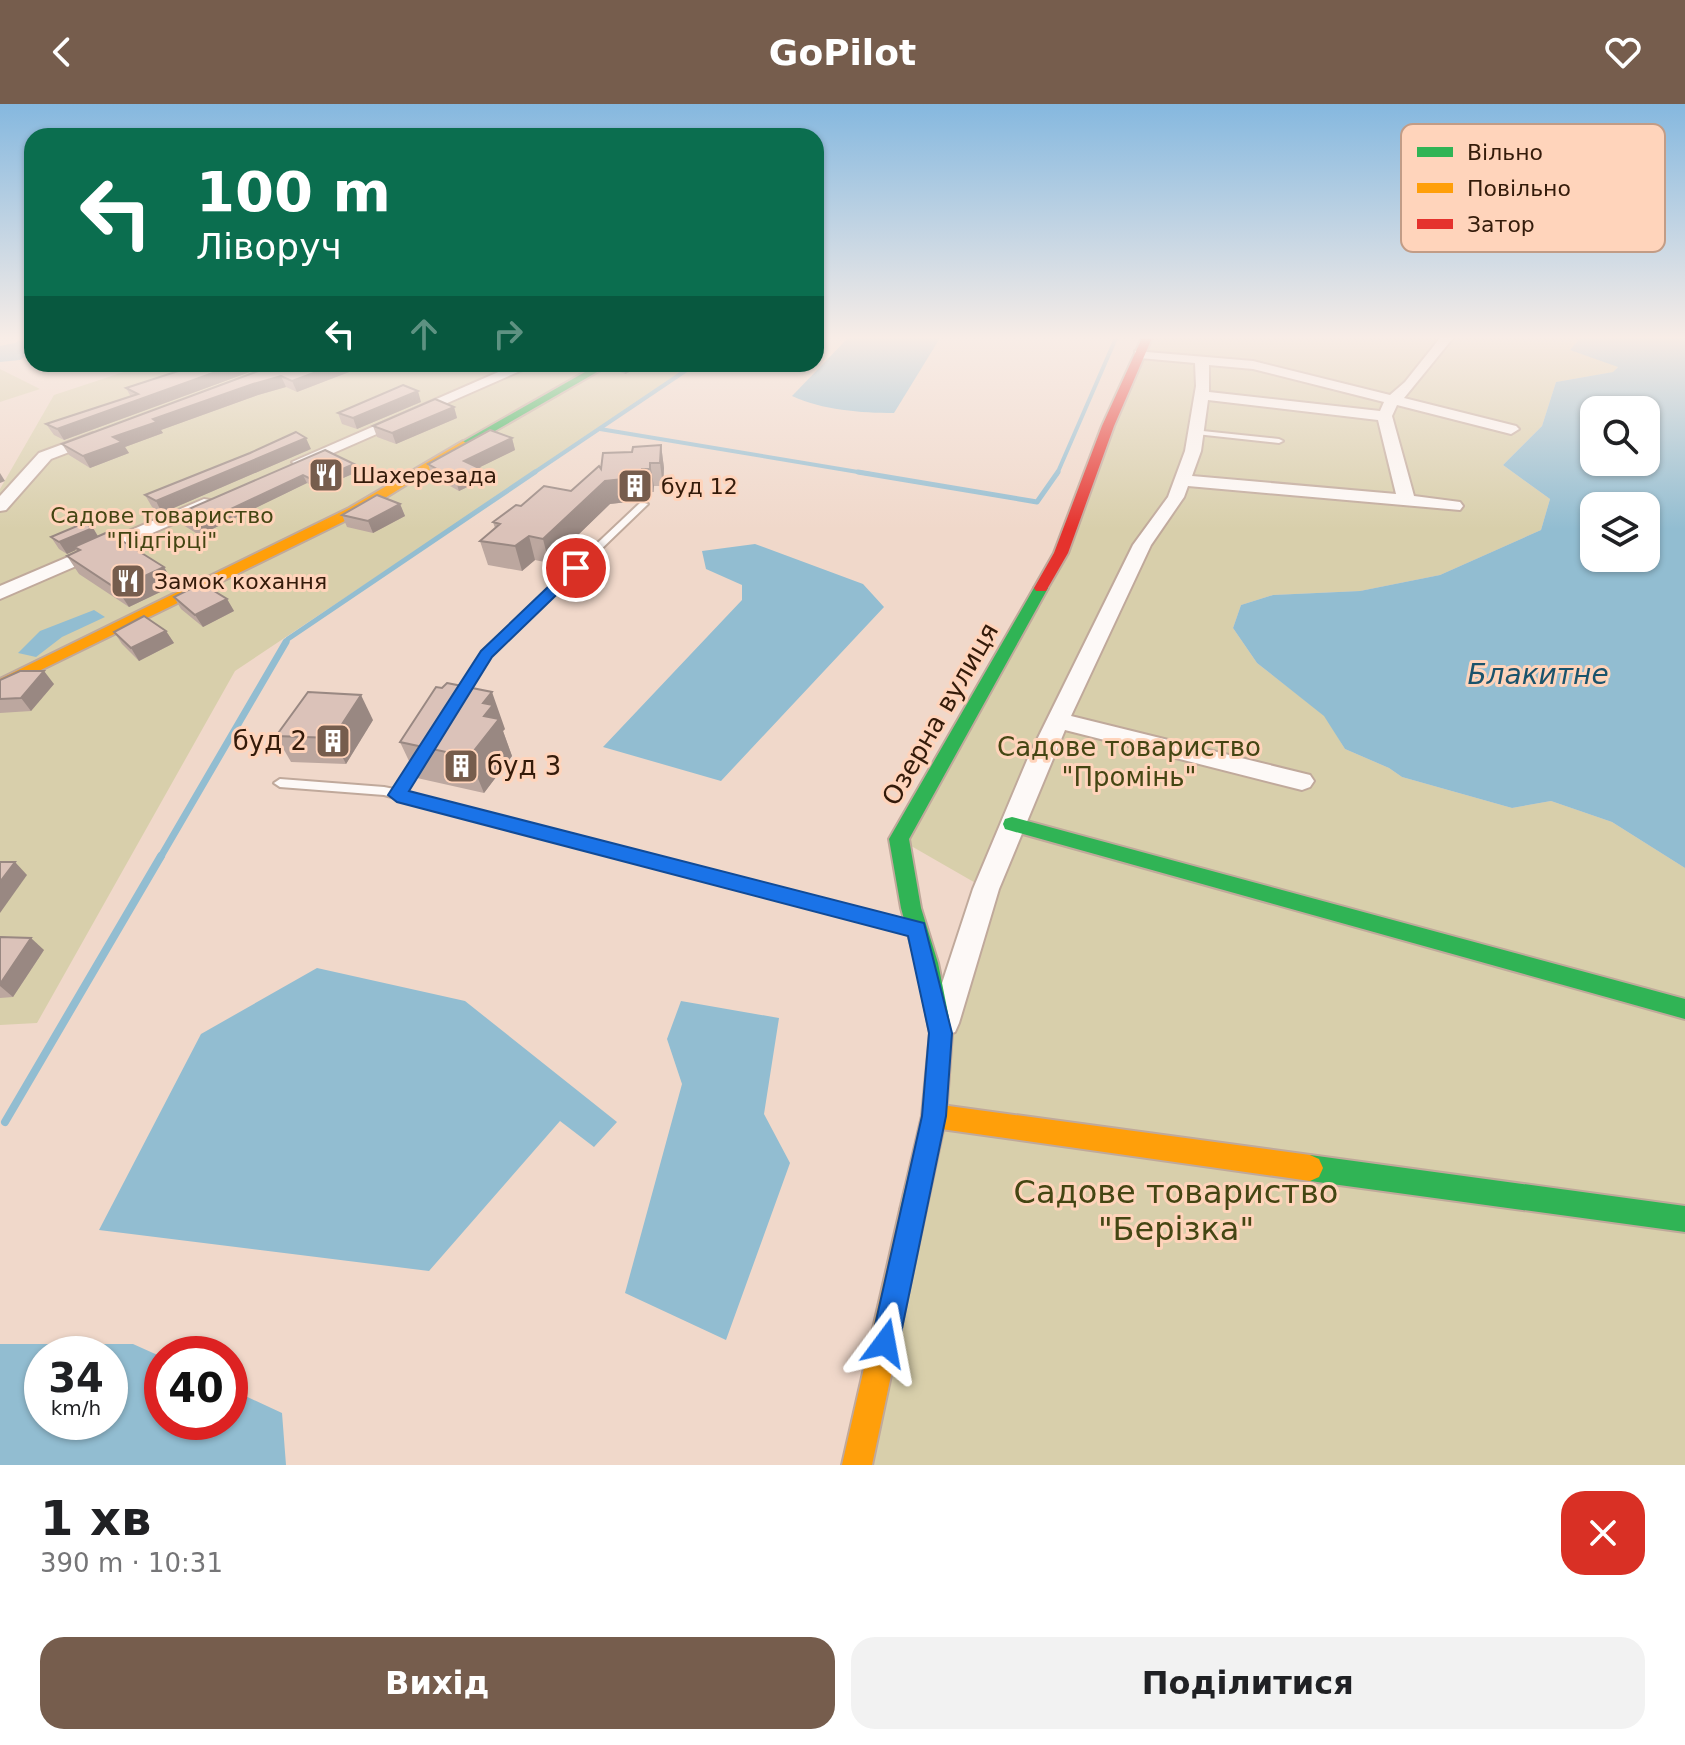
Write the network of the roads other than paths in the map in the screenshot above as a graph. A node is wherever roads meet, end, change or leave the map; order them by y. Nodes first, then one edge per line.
1 (441, 402) edge
2 (540, 402) edge
3 (1119, 402) edge
4 (1200, 402) edge
5 (1288, 402) edge
6 (1366, 402) edge
7 (1396, 402) edge
8 (1389, 409) junction
9 (1511, 429) dead end
10 (1196, 432) junction
11 (104, 434) edge
12 (1279, 441) dead end
13 (281, 470) edge
14 (1182, 480) junction
15 (225, 495) edge
16 (1406, 498) junction
17 (644, 504) dead end
18 (0, 506) edge
19 (1454, 506) dead end
20 (0, 593) edge
21 (0, 685) edge
22 (454, 705) edge
23 (1057, 720) junction
24 (430, 744) edge
25 (1302, 781) dead end
26 (280, 783) dead end
27 (397, 795) junction
28 (1012, 824) junction
29 (917, 929) junction
30 (1685, 1009) edge
31 (941, 1033) junction
32 (934, 1116) junction
33 (1685, 1219) edge
34 (857, 1465) edge

1 - 13 street
2 - 21 street
3 - 29 street, Озерна вулиця
4 - 10 street
5 - 8 street
6 - 8 street
7 - 8 street
8 - 9 street
8 - 16 street
10 - 12 lane
10 - 14 street
11 - 18 street
14 - 16 street
14 - 23 street
15 - 20 street
16 - 19 street
17 - 22 lane
23 - 25 street
23 - 28 street
24 - 27 lane
26 - 27 lane
27 - 29 lane
28 - 30 street
28 - 31 street
29 - 31 street, Озерна вулиця
31 - 32 street, Озерна вулиця
32 - 33 street
32 - 34 street, Озерна вулиця

